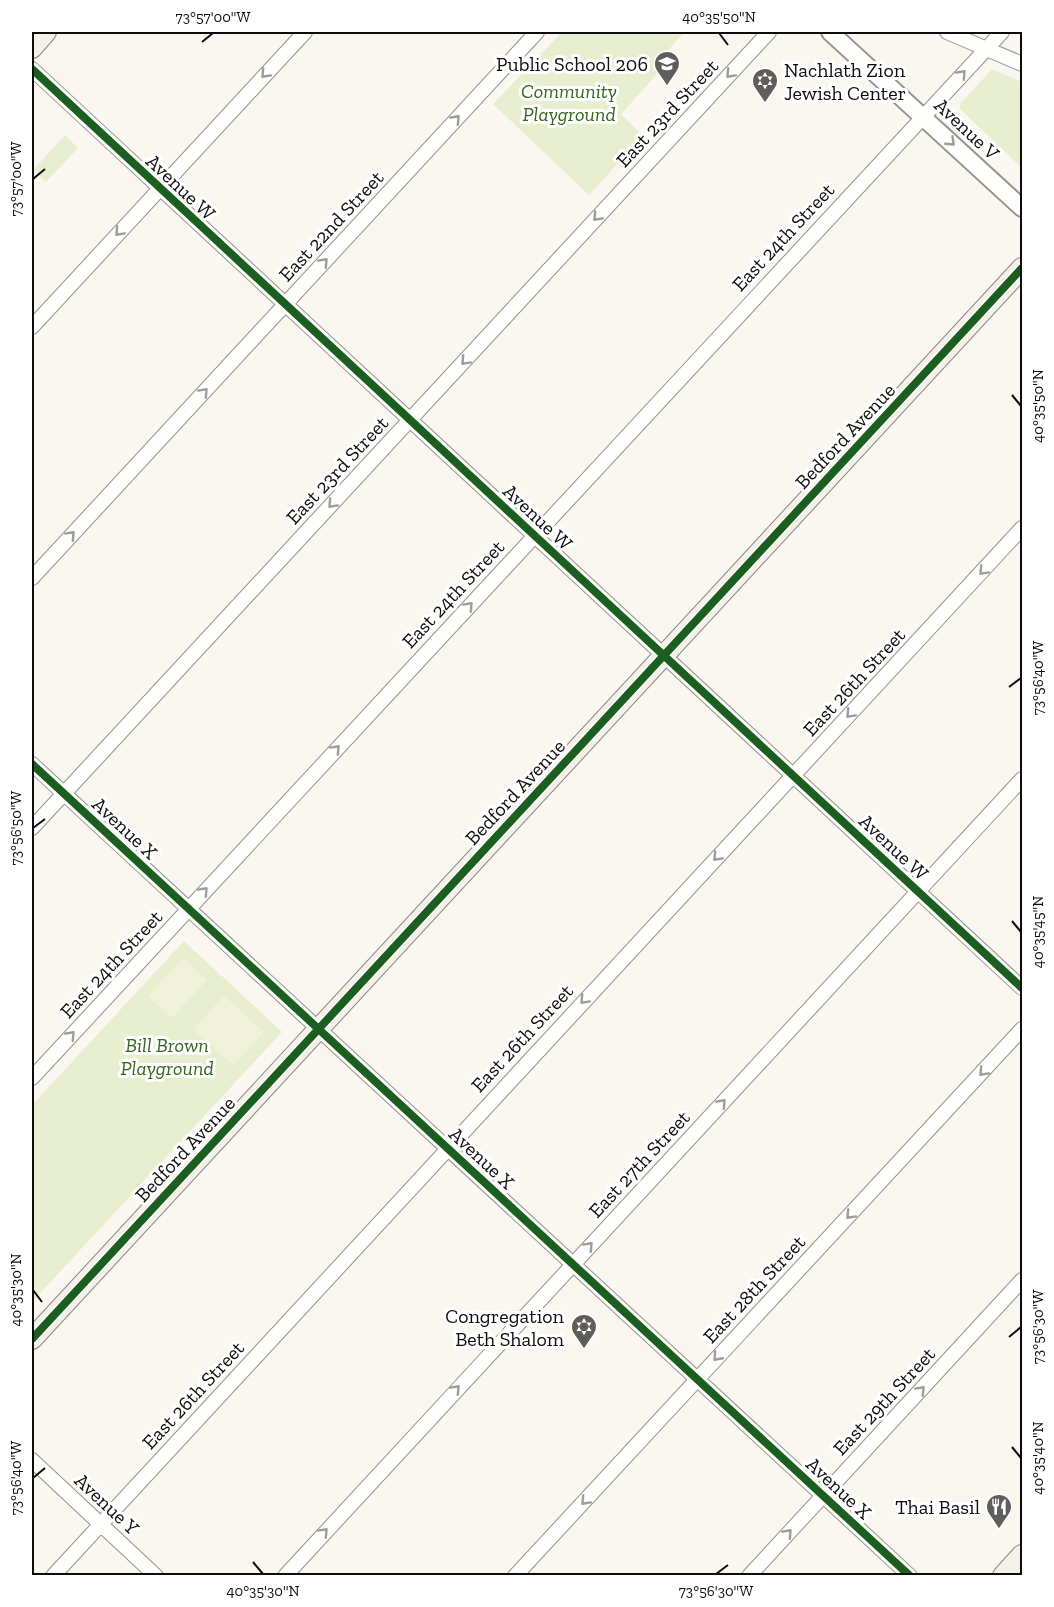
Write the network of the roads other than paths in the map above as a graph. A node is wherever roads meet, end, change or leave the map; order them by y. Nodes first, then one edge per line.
1 (46, 32) edge
2 (305, 32) edge
3 (537, 32) edge
4 (770, 32) edge
5 (830, 32) edge
6 (948, 32) edge
7 (1002, 32) edge
8 (32, 48) edge
9 (987, 48) junction
10 (1023, 64) edge
11 (32, 69) edge
12 (922, 116) junction
13 (159, 189) junction
14 (1023, 208) edge
15 (1023, 268) edge
16 (284, 305) junction
17 (32, 327) edge
18 (409, 421) junction
19 (1023, 528) edge
20 (534, 536) junction
21 (32, 578) edge
22 (664, 656) junction
23 (32, 764) edge
24 (793, 776) junction
25 (1023, 779) edge
26 (64, 794) junction
27 (32, 828) edge
28 (918, 892) junction
29 (188, 908) junction
30 (1023, 988) edge
31 (318, 1029) junction
32 (1023, 1029) edge
33 (32, 1078) edge
34 (446, 1148) junction
35 (572, 1264) junction
36 (1023, 1280) edge
37 (32, 1339) edge
38 (697, 1379) junction
39 (32, 1460) edge
40 (823, 1496) junction
41 (100, 1524) junction
42 (1023, 1555) edge
43 (53, 1575) edge
44 (156, 1575) edge
45 (285, 1575) edge
46 (515, 1575) edge
47 (749, 1575) edge
48 (910, 1575) edge
49 (1003, 1575) edge

1 - 8 main road
2 -> 13 street
16 -> 3 street, East 22nd Street
4 -> 18 street, East 23rd Street
5 - 12 street, Avenue V
6 - 9 street
7 - 9 street, East 24th Street
9 - 10 street
12 -> 9 street, East 24th Street
11 - 13 street, Avenue W
12 -> 14 street, Avenue V
12 - 20 street, East 24th Street
13 - 16 street, Avenue W
13 -> 17 street
15 - 22 main road, Bedford Avenue
16 - 18 street, Avenue W
21 -> 16 street, East 22nd Street
18 - 20 street, Avenue W
18 -> 26 street, East 23rd Street
19 -> 24 street, East 26th Street
20 - 22 street, Avenue W
29 -> 20 street, East 24th Street
22 - 24 street, Avenue W
22 - 31 main road, Bedford Avenue
23 - 26 street, Avenue X
24 - 28 street, Avenue W
24 -> 34 street, East 26th Street
25 - 28 street, East 27th Street
26 - 27 street, East 23rd Street
26 - 29 street, Avenue X
28 - 30 street, Avenue W
35 -> 28 street, East 27th Street
29 - 31 street, Avenue X
33 -> 29 street, East 24th Street
31 - 34 street, Avenue X
31 - 37 main road, Bedford Avenue
32 -> 38 street, East 28th Street
34 - 35 street, Avenue X
34 - 41 street, East 26th Street
35 - 38 street, Avenue X
45 -> 35 street, East 27th Street
40 -> 36 street, East 29th Street
38 - 40 street, Avenue X
38 -> 46 street, East 28th Street
39 - 41 street, Avenue Y
47 -> 40 street, East 29th Street
40 - 48 street, Avenue X
41 - 43 street, East 26th Street
41 - 44 street, Avenue Y
42 - 49 main road

